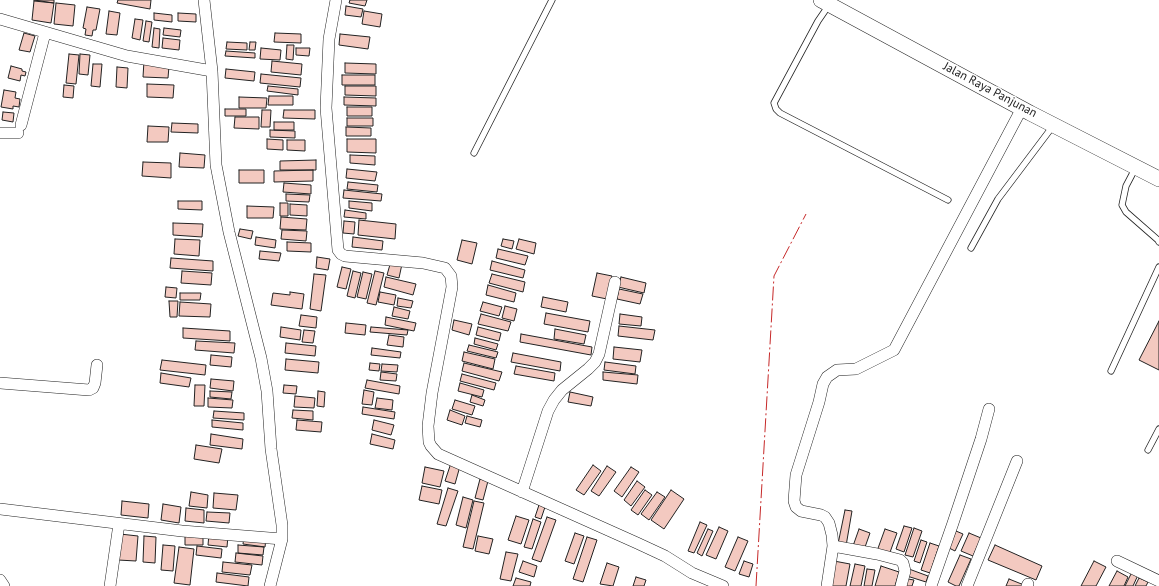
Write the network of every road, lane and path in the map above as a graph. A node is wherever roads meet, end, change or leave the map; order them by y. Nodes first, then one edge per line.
1 (204, 0) edge
2 (336, 0) edge
3 (552, 0) edge
4 (825, 2) edge
5 (0, 19) edge
6 (45, 33) junction
7 (212, 71) junction
8 (1022, 108) junction
9 (1054, 125) junction
10 (0, 133) edge
11 (474, 153) dead end
12 (1136, 167) junction
13 (1159, 179) edge
14 (948, 200) dead end
15 (1159, 242) edge
16 (971, 248) dead end
17 (1159, 267) edge
18 (615, 282) dead end
19 (97, 365) dead end
20 (1111, 371) dead end
21 (0, 383) edge
22 (989, 409) dead end
23 (1159, 429) edge
24 (1148, 450) dead end
25 (1017, 461) dead end
26 (522, 492) junction
27 (0, 509) edge
28 (119, 524) junction
29 (282, 539) junction
30 (833, 546) junction
31 (1117, 561) dead end
32 (0, 580) edge
33 (1159, 581) edge
34 (4, 586) edge
35 (110, 586) edge
36 (270, 586) edge
37 (723, 586) edge
38 (827, 586) edge
39 (901, 586) edge
40 (931, 586) edge
41 (967, 586) edge

1 - 7 street
2 - 26 street
3 - 11 lane
4 - 8 main road, Jalan Raya Panjunan
4 - 14 lane
5 - 6 street
6 - 7 street
6 - 10 street
7 - 29 street
8 - 9 main road, Jalan Raya Panjunan
8 - 30 street
9 - 12 main road, Jalan Raya Panjunan
9 - 16 lane
12 - 13 main road, Jalan Raya Panjunan
12 - 15 lane
17 - 20 lane
18 - 26 street
19 - 21 street
22 - 40 street
23 - 24 lane
25 - 41 street
26 - 37 street
27 - 28 street
28 - 29 street
28 - 35 street
29 - 36 street
30 - 38 street
30 - 39 street
31 - 33 street
32 - 34 street

